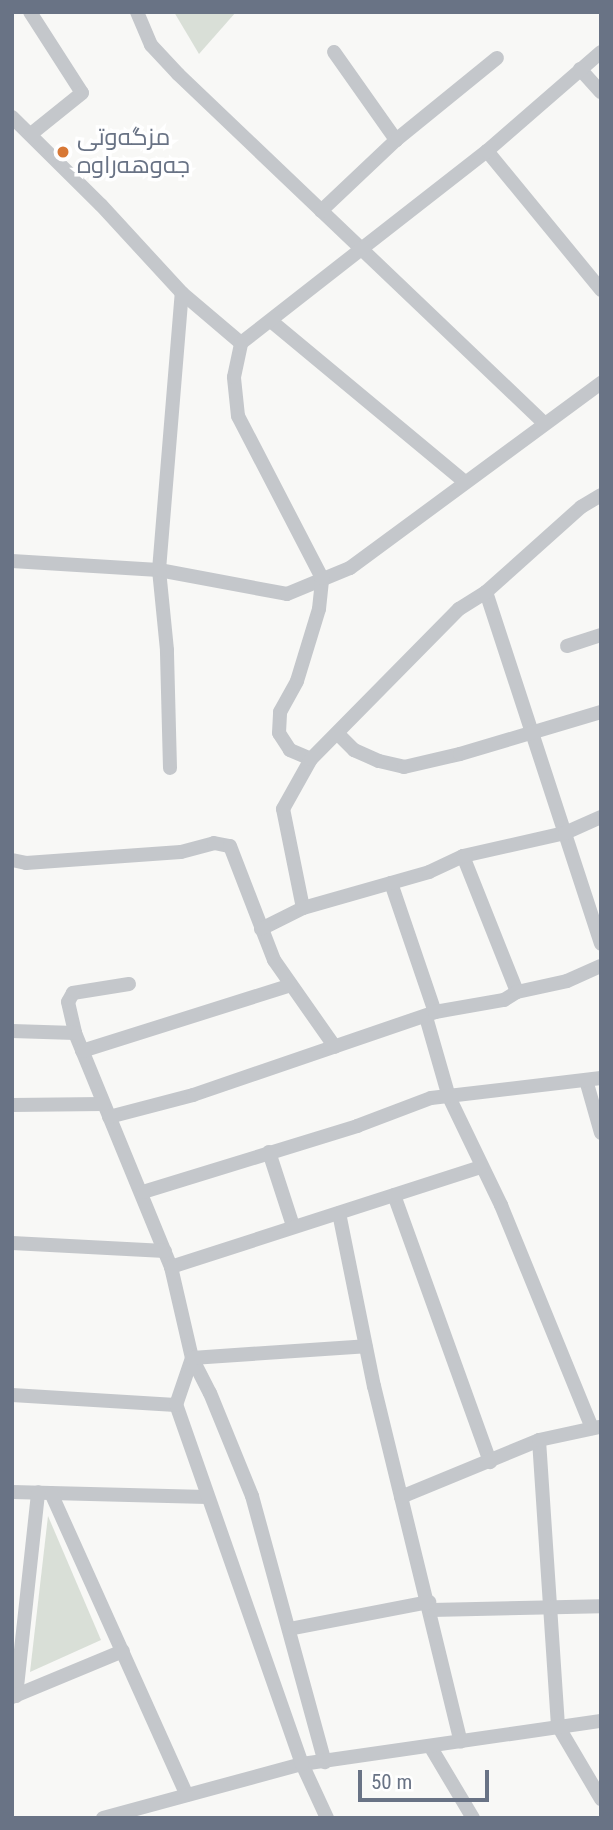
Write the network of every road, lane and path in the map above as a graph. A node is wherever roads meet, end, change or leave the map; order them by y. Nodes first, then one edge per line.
1 (30, 12) edge
2 (137, 12) edge
3 (334, 52) dead end
4 (601, 52) edge
5 (497, 58) dead end
6 (580, 69) junction
7 (601, 92) edge
8 (12, 117) edge
9 (31, 134) junction
10 (396, 140) junction
11 (487, 151) junction
12 (321, 211) junction
13 (361, 249) junction
14 (601, 290) edge
15 (181, 293) junction
16 (271, 321) junction
17 (241, 343) junction
18 (601, 383) edge
19 (582, 396) junction
20 (601, 402) edge
21 (544, 424) junction
22 (464, 481) junction
23 (601, 495) edge
24 (12, 561) edge
25 (159, 570) junction
26 (322, 578) junction
27 (486, 592) junction
28 (601, 635) edge
29 (567, 646) dead end
30 (601, 712) edge
31 (530, 732) junction
32 (338, 734) junction
33 (311, 759) junction
34 (170, 768) dead end
35 (601, 817) edge
36 (565, 833) junction
37 (463, 856) junction
38 (14, 863) edge
39 (391, 883) junction
40 (303, 908) junction
41 (261, 929) junction
42 (601, 944) edge
43 (601, 966) edge
44 (129, 984) dead end
45 (291, 985) junction
46 (517, 992) junction
47 (430, 1015) junction
48 (12, 1031) edge
49 (75, 1033) junction
50 (335, 1047) junction
51 (82, 1051) junction
52 (593, 1079) edge
53 (449, 1097) junction
54 (12, 1105) edge
55 (106, 1111) junction
56 (601, 1133) edge
57 (269, 1152) junction
58 (481, 1167) junction
59 (143, 1192) junction
60 (394, 1195) junction
61 (339, 1213) junction
62 (293, 1226) junction
63 (12, 1243) edge
64 (165, 1251) junction
65 (171, 1267) junction
66 (366, 1346) junction
67 (192, 1358) junction
68 (12, 1395) edge
69 (176, 1405) junction
70 (596, 1427) edge
71 (539, 1440) junction
72 (490, 1462) junction
73 (12, 1492) edge
74 (44, 1493) junction
75 (207, 1497) junction
76 (401, 1497) junction
77 (552, 1605) junction
78 (430, 1606) junction
79 (601, 1606) edge
80 (289, 1629) junction
81 (122, 1651) junction
82 (14, 1697) edge
83 (601, 1721) edge
84 (558, 1726) junction
85 (461, 1742) junction
86 (430, 1746) junction
87 (325, 1762) junction
88 (302, 1764) junction
89 (187, 1795) junction
90 (601, 1799) edge
91 (103, 1818) edge
92 (327, 1818) edge
93 (473, 1818) edge

1 - 9 street
2 - 12 street
3 - 10 street
4 - 6 street
5 - 10 street
6 - 7 street
6 - 11 street
8 - 9 street
9 - 15 street
10 - 12 street
11 - 13 street
11 - 14 street
12 - 13 street
13 - 16 street
13 - 21 street
15 - 17 street
15 - 25 street
16 - 17 street
16 - 22 street
17 - 26 street
18 - 19 street
19 - 20 street
19 - 21 street
21 - 22 street
22 - 26 street
23 - 27 street
24 - 25 street
25 - 26 street
25 - 34 street
26 - 33 street
27 - 31 street
27 - 32 street
28 - 29 street
30 - 31 street
31 - 32 street
31 - 36 street
32 - 33 street
33 - 40 street
35 - 36 street
36 - 37 street
36 - 42 street
37 - 39 street
37 - 46 street
38 - 41 street
39 - 40 street
39 - 47 street
40 - 41 street
41 - 45 street
43 - 46 street
44 - 49 street
45 - 50 street
45 - 51 street
46 - 47 street
47 - 50 street
47 - 53 street
48 - 49 street
49 - 51 street
50 - 55 street
51 - 55 street
52 - 53 street
52 - 56 street
53 - 57 street
53 - 58 street
54 - 55 street
55 - 59 street
57 - 59 street
57 - 62 street
58 - 60 street
58 - 70 street
59 - 64 street
60 - 61 street
60 - 72 street
61 - 62 street
61 - 66 street
62 - 65 street
63 - 64 street
64 - 65 street
65 - 67 street
66 - 67 street
66 - 76 street
67 - 69 street
67 - 80 street
68 - 69 street
69 - 75 street
70 - 71 street
71 - 72 street
71 - 77 street
72 - 76 street
73 - 74 street
74 - 75 street
74 - 81 street
74 - 82 street
75 - 88 street
76 - 78 street
77 - 78 street
77 - 79 street
77 - 84 street
78 - 80 street
78 - 85 street
80 - 87 street
81 - 82 street
81 - 89 street
83 - 84 street
84 - 85 street
84 - 90 street
85 - 86 street
86 - 87 street
86 - 93 street
87 - 88 street
88 - 89 street
88 - 92 street
89 - 91 street

